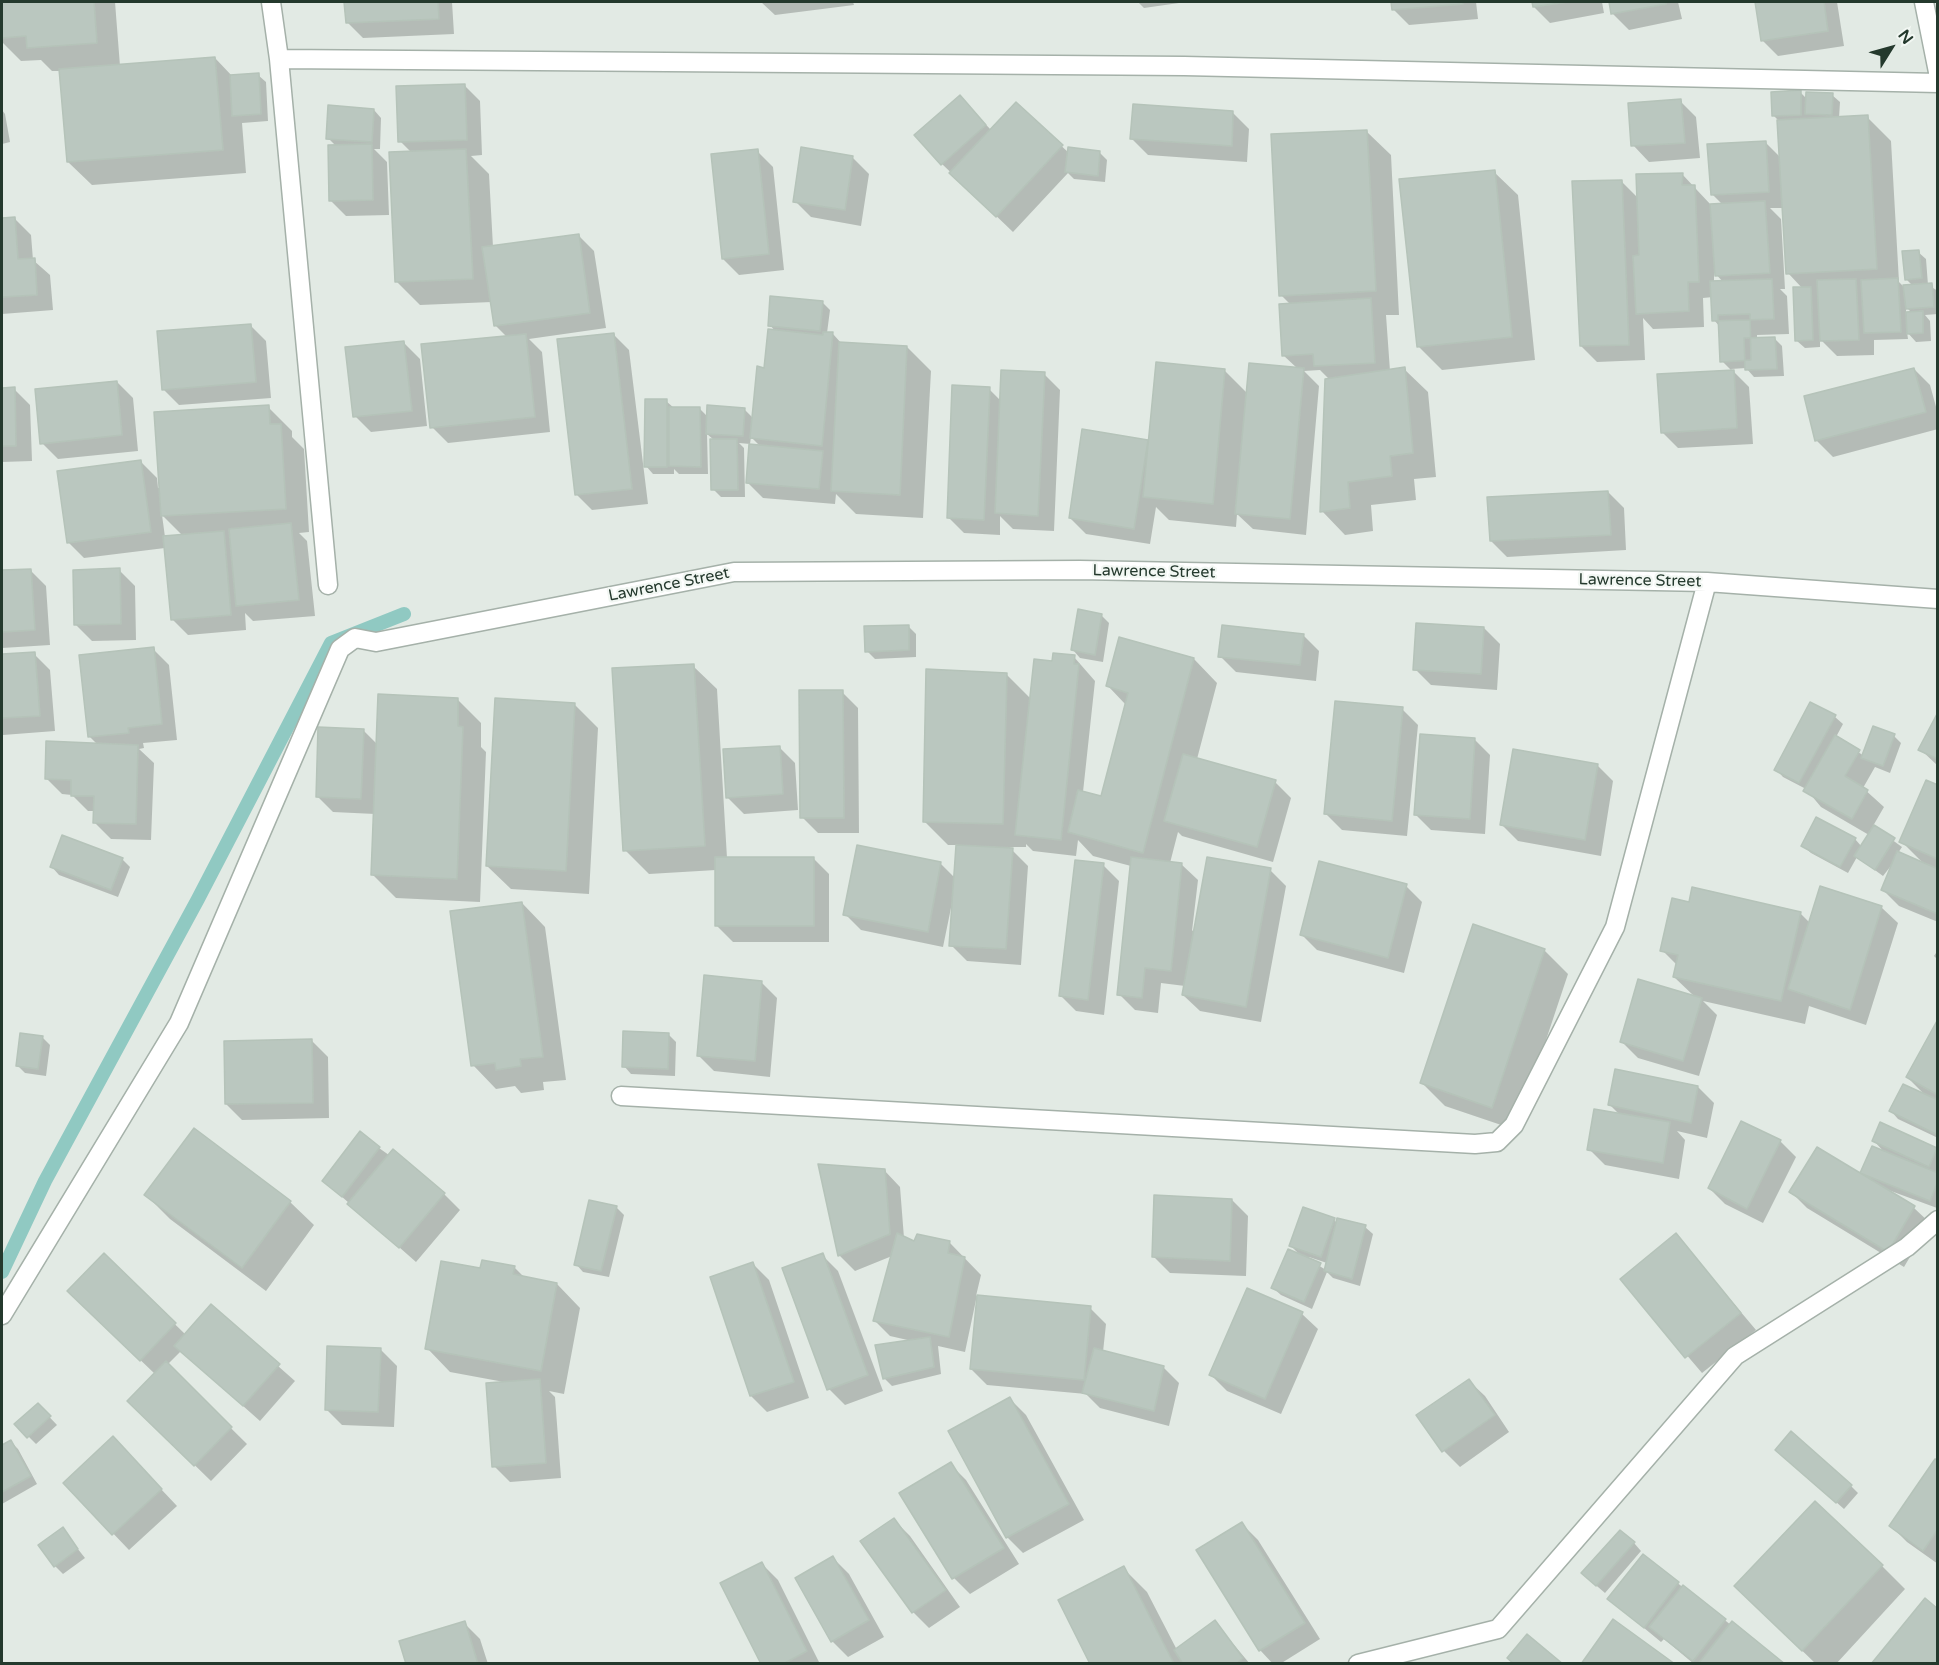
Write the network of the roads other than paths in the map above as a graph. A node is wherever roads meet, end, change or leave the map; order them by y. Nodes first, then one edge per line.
1 (272, 2) edge
2 (1924, 2) edge
3 (279, 59) junction
4 (1938, 72) edge
5 (1938, 84) edge
6 (1707, 582) junction
7 (328, 585) dead end
8 (1938, 599) edge
9 (621, 1096) dead end
10 (1938, 1220) edge
11 (2, 1315) edge
12 (1358, 1664) edge

1 - 3 street
2 - 4 street
3 - 5 street
3 - 7 street
6 - 8 street, Lawrence Street
6 - 9 street
6 - 11 street, Lawrence Street
10 - 12 street

